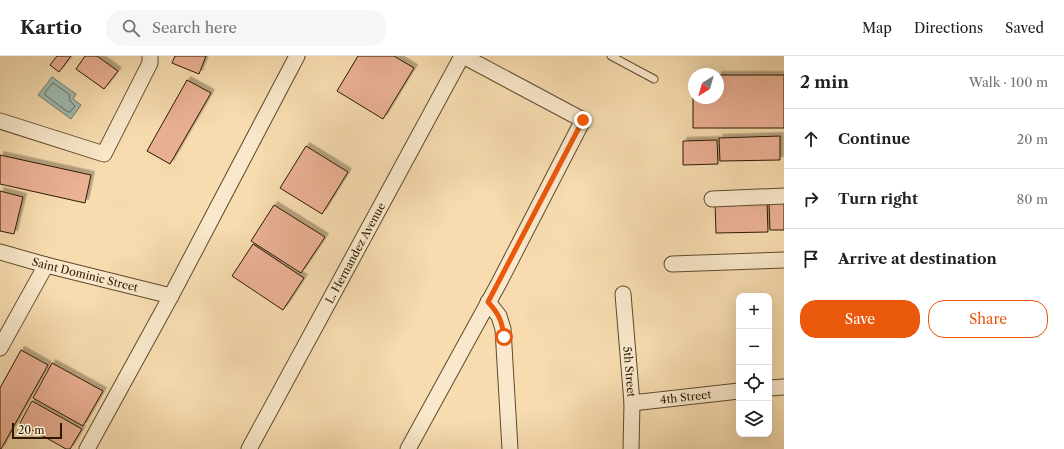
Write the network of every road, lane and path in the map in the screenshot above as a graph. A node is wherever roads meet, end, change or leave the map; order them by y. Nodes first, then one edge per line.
1 (150, 56) edge
2 (297, 56) edge
3 (462, 56) edge
4 (612, 56) edge
5 (654, 79) dead end
6 (0, 120) edge
7 (784, 196) edge
8 (712, 199) dead end
9 (0, 252) edge
10 (784, 260) edge
11 (672, 264) dead end
12 (46, 266) junction
13 (623, 294) dead end
14 (171, 296) junction
15 (488, 302) junction
16 (0, 348) edge
17 (784, 387) edge
18 (772, 388) edge
19 (736, 392) edge
20 (632, 403) junction
21 (87, 449) edge
22 (249, 449) edge
23 (408, 449) edge
24 (510, 449) edge
25 (631, 449) edge

1 - 6 street
2 - 14 street
3 - 15 street
3 - 22 street, L. Hernandez Avenue
4 - 5 lane
7 - 8 street
9 - 12 street, Saint Dominic Street
10 - 11 street
12 - 14 street, Saint Dominic Street
12 - 16 street
13 - 20 street, 5th Street
14 - 21 street
15 - 23 street
15 - 24 street
17 - 18 street
19 - 20 street, 4th Street
20 - 25 street, 5th Street

